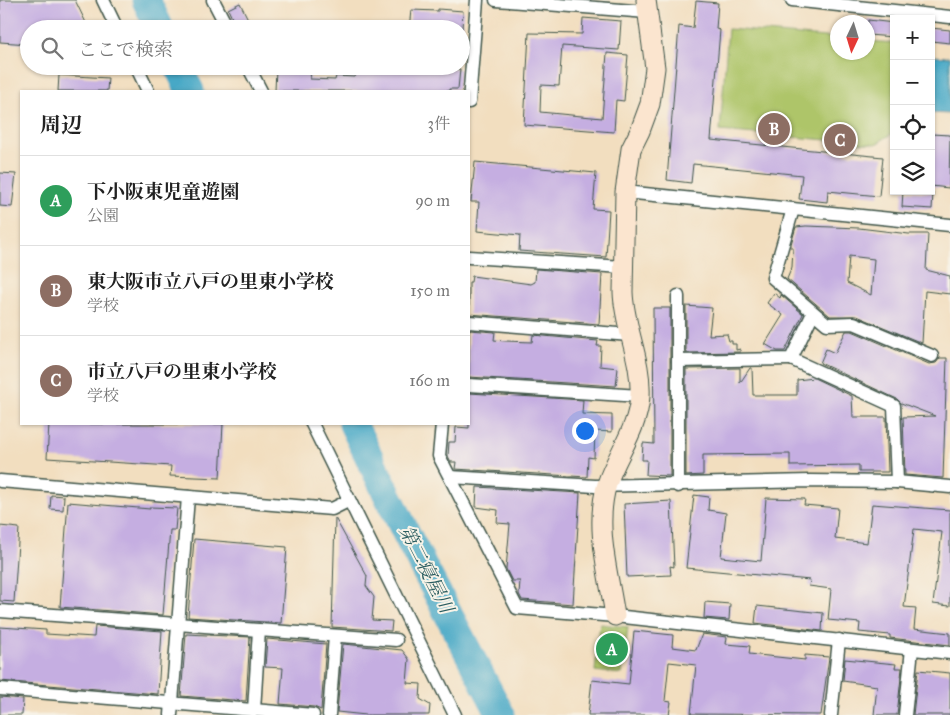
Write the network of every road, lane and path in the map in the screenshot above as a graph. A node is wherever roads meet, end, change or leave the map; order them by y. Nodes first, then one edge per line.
1 (103, 0) edge
2 (213, 0) edge
3 (477, 0) edge
4 (496, 0) edge
5 (792, 0) edge
6 (883, 5) edge
7 (646, 6) edge
8 (950, 17) edge
9 (113, 20) edge
10 (223, 20) edge
11 (140, 75) edge
12 (253, 75) edge
13 (148, 90) edge
14 (260, 90) edge
15 (470, 90) edge
16 (625, 192) junction
17 (793, 209) junction
18 (949, 223) edge
19 (470, 257) edge
20 (623, 267) junction
21 (678, 296) dead end
22 (813, 313) junction
23 (470, 322) edge
24 (630, 335) junction
25 (932, 356) dead end
26 (791, 360) junction
27 (678, 361) junction
28 (470, 385) edge
29 (640, 396) junction
30 (312, 425) edge
31 (442, 425) edge
32 (450, 477) junction
33 (0, 481) edge
34 (897, 482) junction
35 (607, 486) junction
36 (678, 486) junction
37 (950, 487) edge
38 (188, 497) junction
39 (348, 500) junction
40 (0, 611) edge
41 (615, 616) junction
42 (178, 624) junction
43 (259, 630) junction
44 (335, 636) junction
45 (396, 640) dead end
46 (839, 640) junction
47 (912, 649) junction
48 (950, 653) edge
49 (0, 689) edge
50 (172, 709) edge
51 (254, 710) junction
52 (313, 715) edge
53 (328, 715) edge
54 (455, 715) edge
55 (832, 715) edge
56 (905, 715) edge

1 - 9 street
2 - 10 street
3 - 15 street
4 - 7 street
5 - 6 street
6 - 8 street
7 - 16 street
11 - 13 street
12 - 14 street
16 - 17 street
16 - 20 street
17 - 18 street
17 - 22 street
19 - 20 street
20 - 24 street
21 - 27 street
22 - 25 street
22 - 26 street
23 - 24 street
24 - 29 street
26 - 27 street
26 - 34 street
27 - 36 street
28 - 29 street
29 - 35 street
30 - 39 street
31 - 32 street
32 - 35 street
32 - 41 street
33 - 38 street
34 - 36 street
34 - 37 street
35 - 36 street
35 - 41 street
38 - 39 street
38 - 42 street
39 - 54 street
40 - 42 street
41 - 46 street
42 - 43 street
42 - 50 street
43 - 44 street
43 - 51 street
44 - 45 street
44 - 53 street
46 - 47 street
46 - 55 street
47 - 48 street
47 - 56 street
49 - 50 street
50 - 51 street
51 - 52 street

